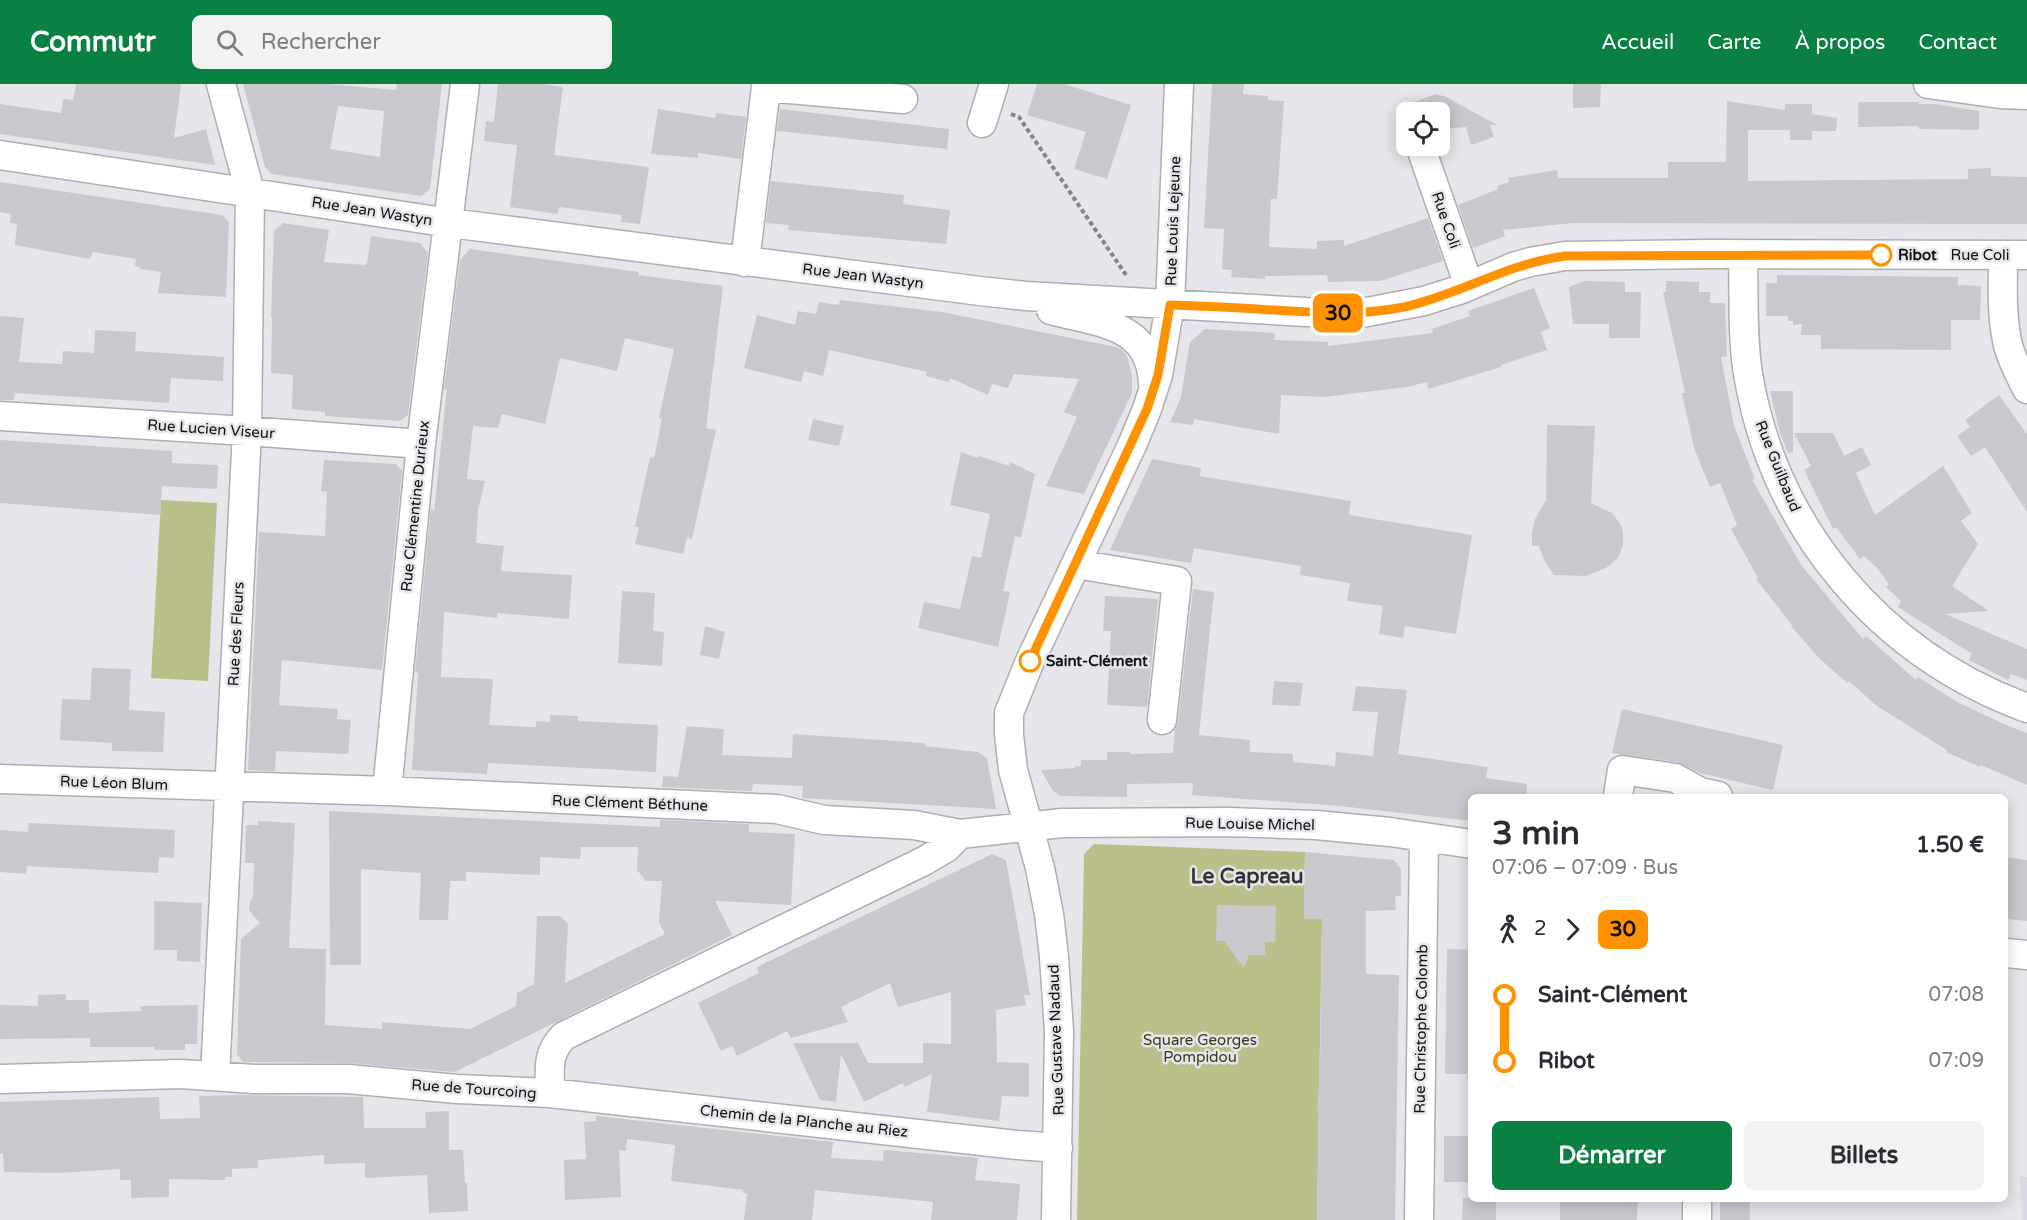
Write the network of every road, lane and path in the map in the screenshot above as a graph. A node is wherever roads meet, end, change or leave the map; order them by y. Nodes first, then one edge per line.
1 (221, 84) edge
2 (465, 84) edge
3 (1179, 84) edge
4 (1928, 84) edge
5 (2027, 95) edge
6 (903, 99) dead end
7 (988, 104) edge
8 (0, 155) edge
9 (1424, 156) edge
10 (250, 192) junction
11 (450, 223) junction
12 (1743, 255) junction
13 (2015, 255) edge
14 (746, 262) junction
15 (1469, 286) junction
16 (980, 291) junction
17 (1140, 303) junction
18 (1170, 305) junction
19 (2027, 389) edge
20 (1153, 392) junction
21 (0, 416) edge
22 (247, 431) junction
23 (421, 444) junction
24 (1076, 564) junction
25 (2027, 708) edge
26 (1162, 720) dead end
27 (0, 779) edge
28 (229, 787) junction
29 (387, 791) junction
30 (1618, 794) edge
31 (1709, 794) edge
32 (1028, 826) junction
33 (960, 834) junction
34 (1424, 837) junction
35 (1468, 843) edge
36 (2008, 953) edge
37 (2027, 955) edge
38 (215, 1076) junction
39 (0, 1079) edge
40 (550, 1093) junction
41 (1058, 1148) junction
42 (1697, 1202) edge
43 (1056, 1220) edge
44 (1419, 1220) edge
45 (1697, 1220) edge

1 - 10 street, Rue des Fleurs
2 - 11 street, Rue Clémentine Durieux
3 - 18 street, Rue Louis Lejeune
4 - 5 street
6 - 14 street
7 - 17 path
8 - 10 street, Rue Jean Wastyn
9 - 15 street, Rue Coli
10 - 11 street, Rue Jean Wastyn
10 - 22 street, Rue des Fleurs
11 - 14 street, Rue Jean Wastyn
11 - 23 street, Rue Clémentine Durieux
12 - 13 street, Rue Coli
12 - 15 street, Rue Coli
12 - 25 street, Rue Guilbaud
13 - 19 street
14 - 16 street, Rue Jean Wastyn
15 - 18 street, Rue Coli
16 - 17 street, Rue Jean Wastyn
16 - 20 street, Rue Jean Wastyn
17 - 18 street, Rue Jean Wastyn
18 - 20 street, Rue Louis Lejeune
20 - 24 street, Rue Louis Lejeune
21 - 22 street, Rue Lucien Viseur
22 - 23 street, Rue Lucien Viseur
22 - 28 street, Rue des Fleurs
23 - 29 street, Rue Clémentine Durieux
24 - 26 street
24 - 32 street, Rue Louis Lejeune
27 - 28 street, Rue Léon Blum
28 - 29 street, Rue Clément Béthune
28 - 38 street, Rue des Fleurs
29 - 33 street, Rue Clément Béthune
30 - 31 street
32 - 33 street, Rue Clément Béthune
32 - 34 street, Rue Louise Michel
32 - 41 street, Rue Gustave Nadaud
33 - 40 street, Rue de Tourcoing
34 - 35 street, Rue Louise Michel
34 - 44 street, Rue Christophe Colomb
36 - 37 street
38 - 39 street, Rue de Tourcoing
38 - 40 street, Rue de Tourcoing
40 - 41 street, Chemin de la Planche au Riez
41 - 43 street, Rue Gustave Nadaud
42 - 45 street

